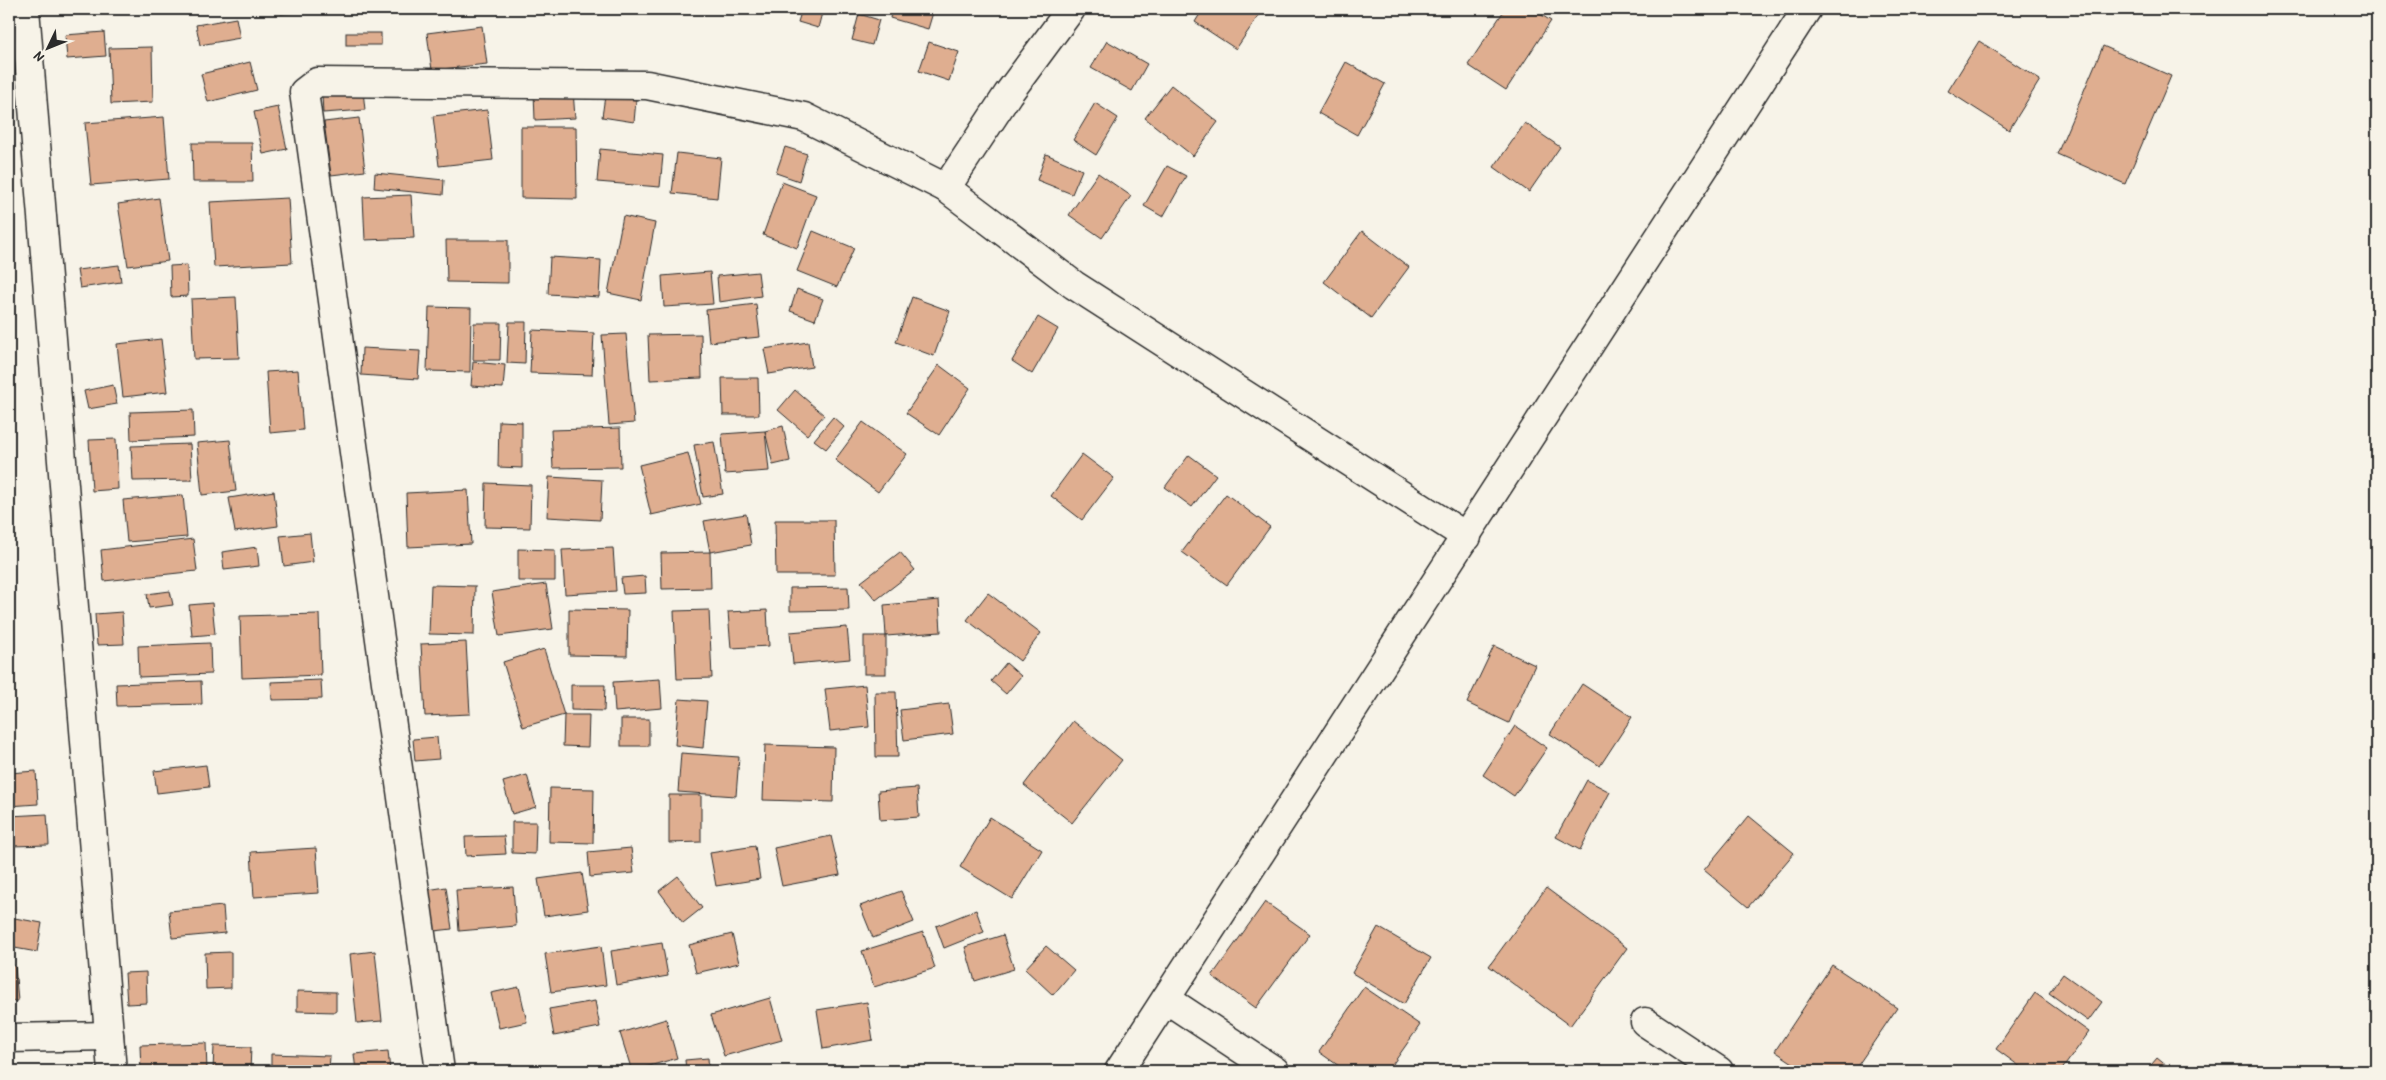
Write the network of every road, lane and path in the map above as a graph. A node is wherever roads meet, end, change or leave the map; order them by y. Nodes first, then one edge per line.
1 (25, 9) edge
2 (1071, 9) edge
3 (1807, 9) edge
4 (946, 188) junction
5 (1467, 536) junction
6 (1166, 998) junction
7 (1645, 1022) dead end
8 (109, 1036) junction
9 (9, 1038) edge
10 (112, 1071) edge
11 (440, 1071) edge
12 (1119, 1071) edge
13 (1275, 1071) edge
14 (1719, 1071) edge

1 - 8 street
2 - 4 street
3 - 5 street
4 - 5 street
4 - 11 street
5 - 6 street
6 - 12 street
6 - 13 street
7 - 14 street
8 - 9 street
8 - 10 street

